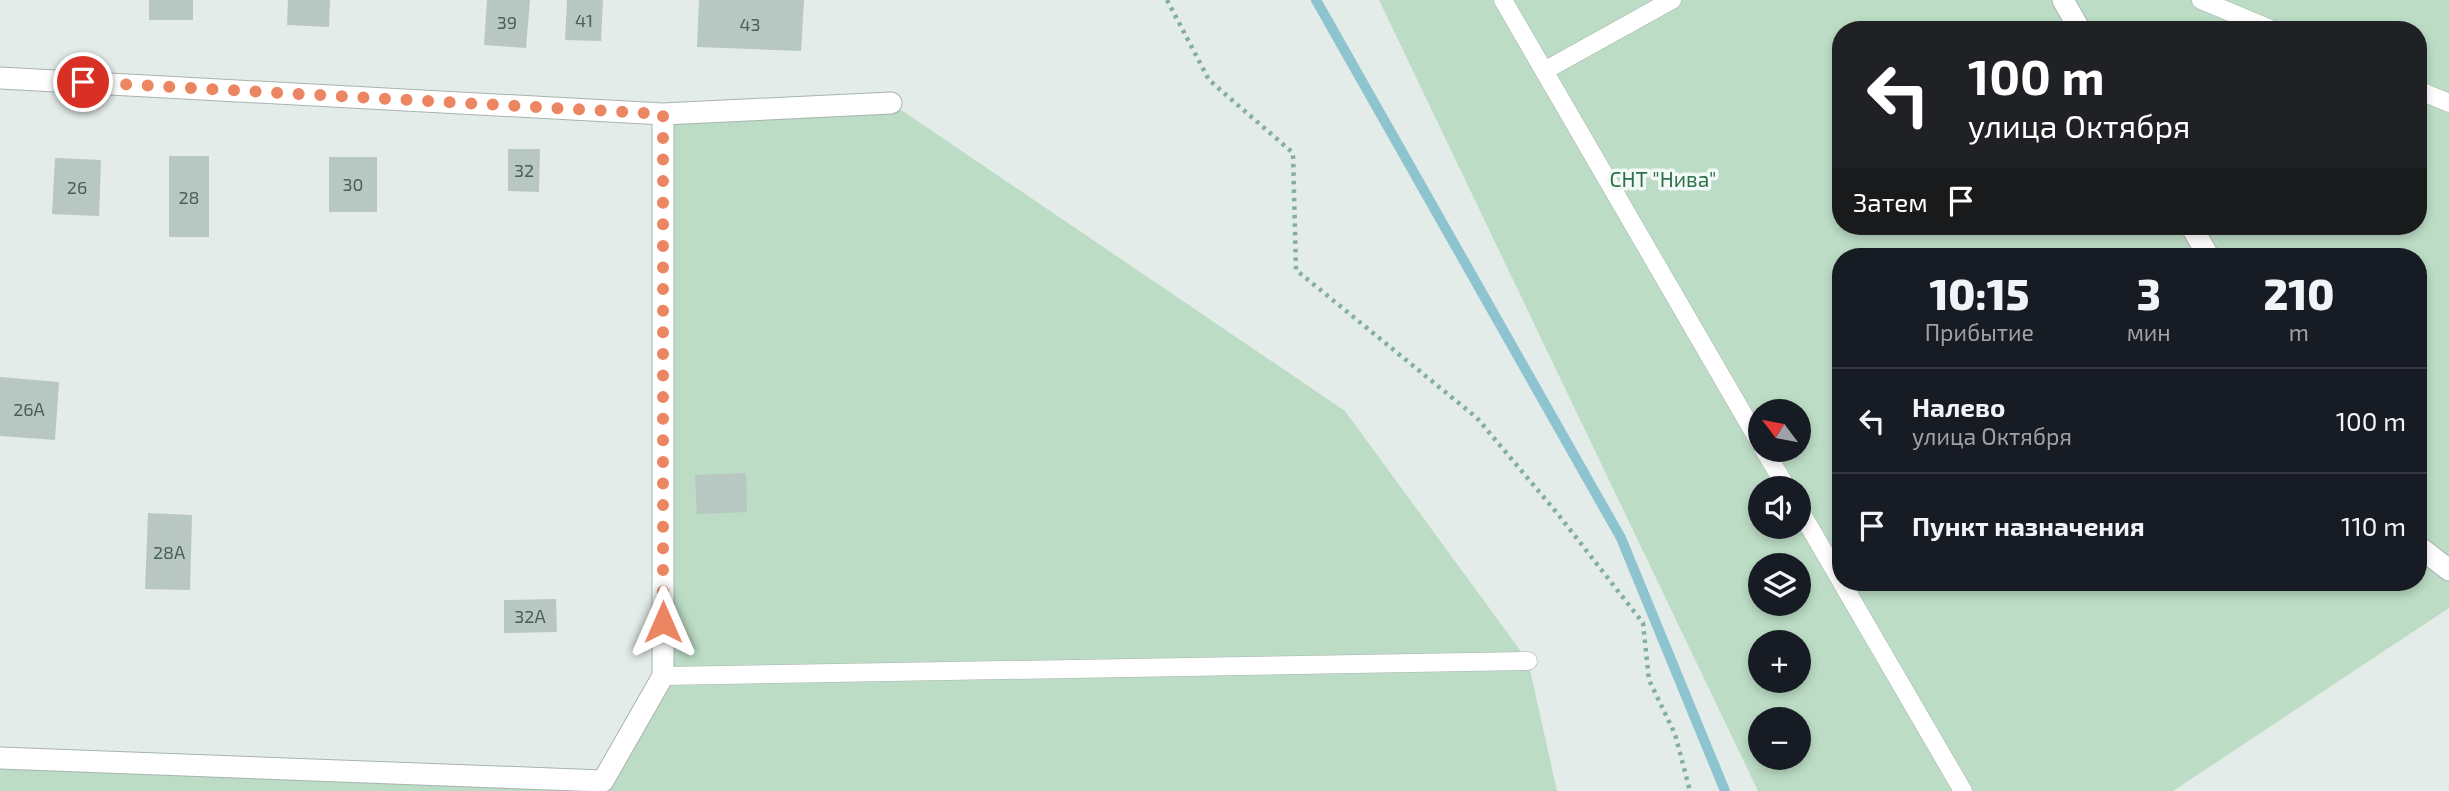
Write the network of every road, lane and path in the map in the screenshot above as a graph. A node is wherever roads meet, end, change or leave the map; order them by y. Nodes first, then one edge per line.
1 (1167, 0) edge
2 (1503, 0) edge
3 (1672, 0) edge
4 (2063, 0) edge
5 (2201, 0) edge
6 (2075, 21) edge
7 (2251, 21) edge
8 (1544, 71) junction
9 (0, 78) edge
10 (2427, 94) edge
11 (891, 103) dead end
12 (2449, 103) edge
13 (663, 114) junction
14 (1748, 422) edge
15 (1811, 530) edge
16 (2427, 553) edge
17 (1832, 566) edge
18 (2449, 570) edge
19 (1846, 591) edge
20 (1528, 661) dead end
21 (663, 676) junction
22 (0, 758) edge
23 (1690, 791) edge
24 (1963, 791) edge

1 - 23 path
2 - 8 lane
3 - 8 lane
4 - 6 street
5 - 7 lane
8 - 14 lane
9 - 13 street
10 - 12 lane
11 - 13 street
13 - 21 street
15 - 17 lane
16 - 18 street
19 - 24 lane
20 - 21 lane
21 - 22 street

